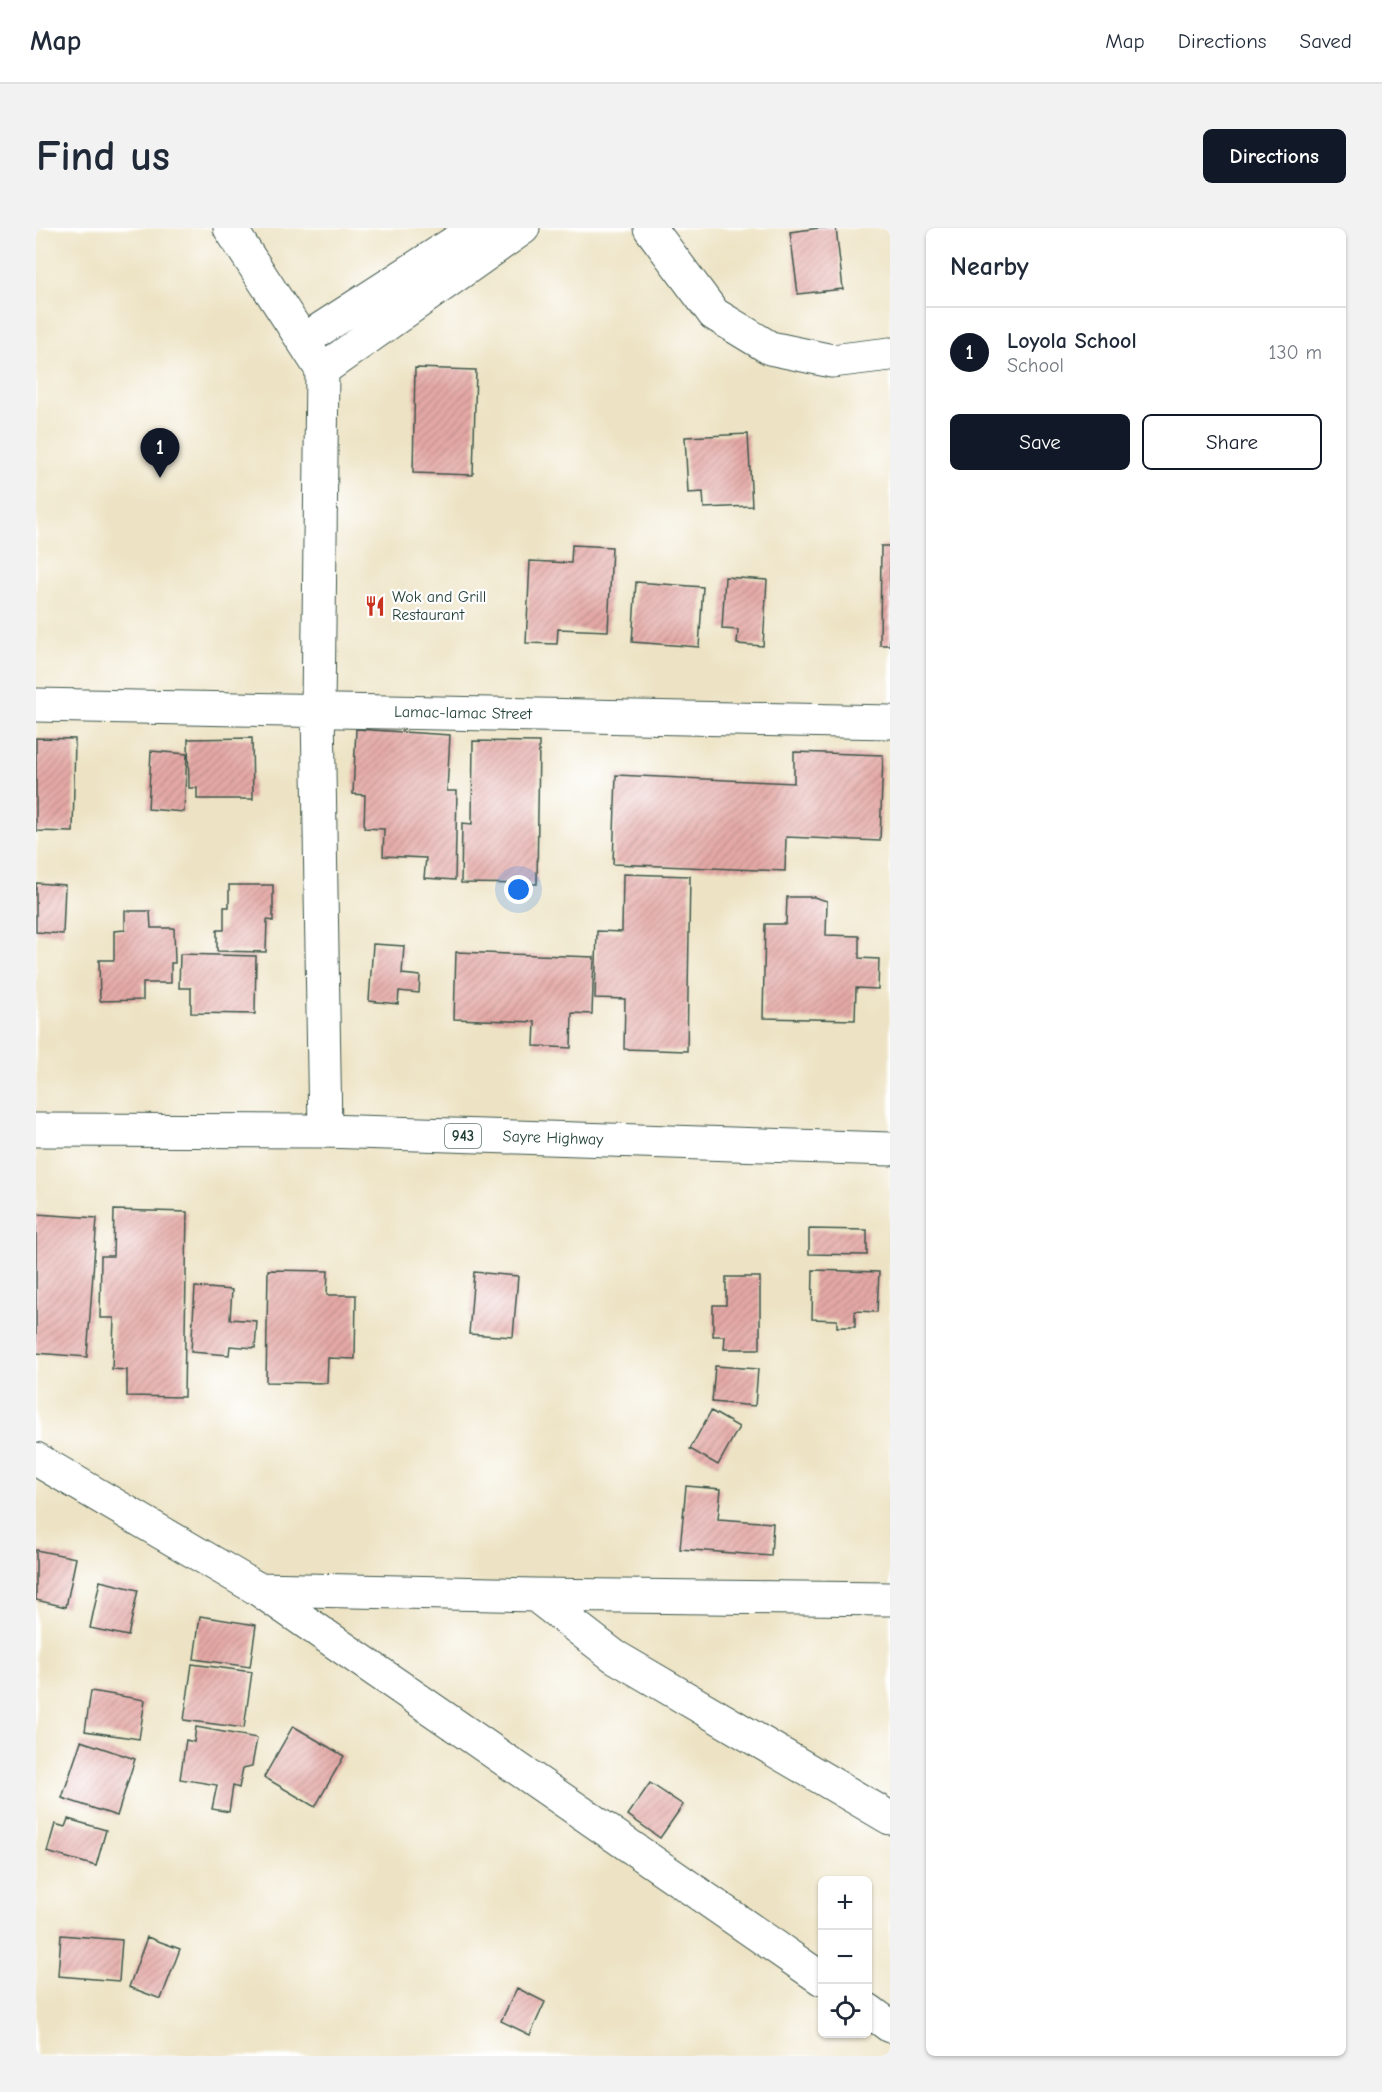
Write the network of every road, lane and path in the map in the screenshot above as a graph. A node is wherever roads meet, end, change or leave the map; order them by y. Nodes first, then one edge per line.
1 (230, 228) edge
2 (477, 228) edge
3 (523, 228) edge
4 (650, 228) edge
5 (304, 340) junction
6 (890, 354) edge
7 (322, 370) junction
8 (36, 705) edge
9 (318, 710) junction
10 (890, 722) edge
11 (36, 1130) edge
12 (325, 1131) junction
13 (890, 1149) edge
14 (36, 1459) edge
15 (258, 1589) junction
16 (535, 1595) junction
17 (890, 1599) edge
18 (890, 1818) edge
19 (818, 1976) edge
20 (872, 2013) edge
21 (890, 2026) edge

1 - 5 main road
2 - 5 main road
3 - 7 main road
4 - 6 main road
5 - 7 main road
7 - 9 main road
8 - 9 main road, Lamac-lamac Street
9 - 10 main road, Lamac-lamac Street
9 - 12 main road
11 - 12 main road, Sayre Highway / 943
12 - 13 main road, Sayre Highway / 943
14 - 15 main road
15 - 16 main road
15 - 19 main road
16 - 17 main road
16 - 18 main road
20 - 21 main road

